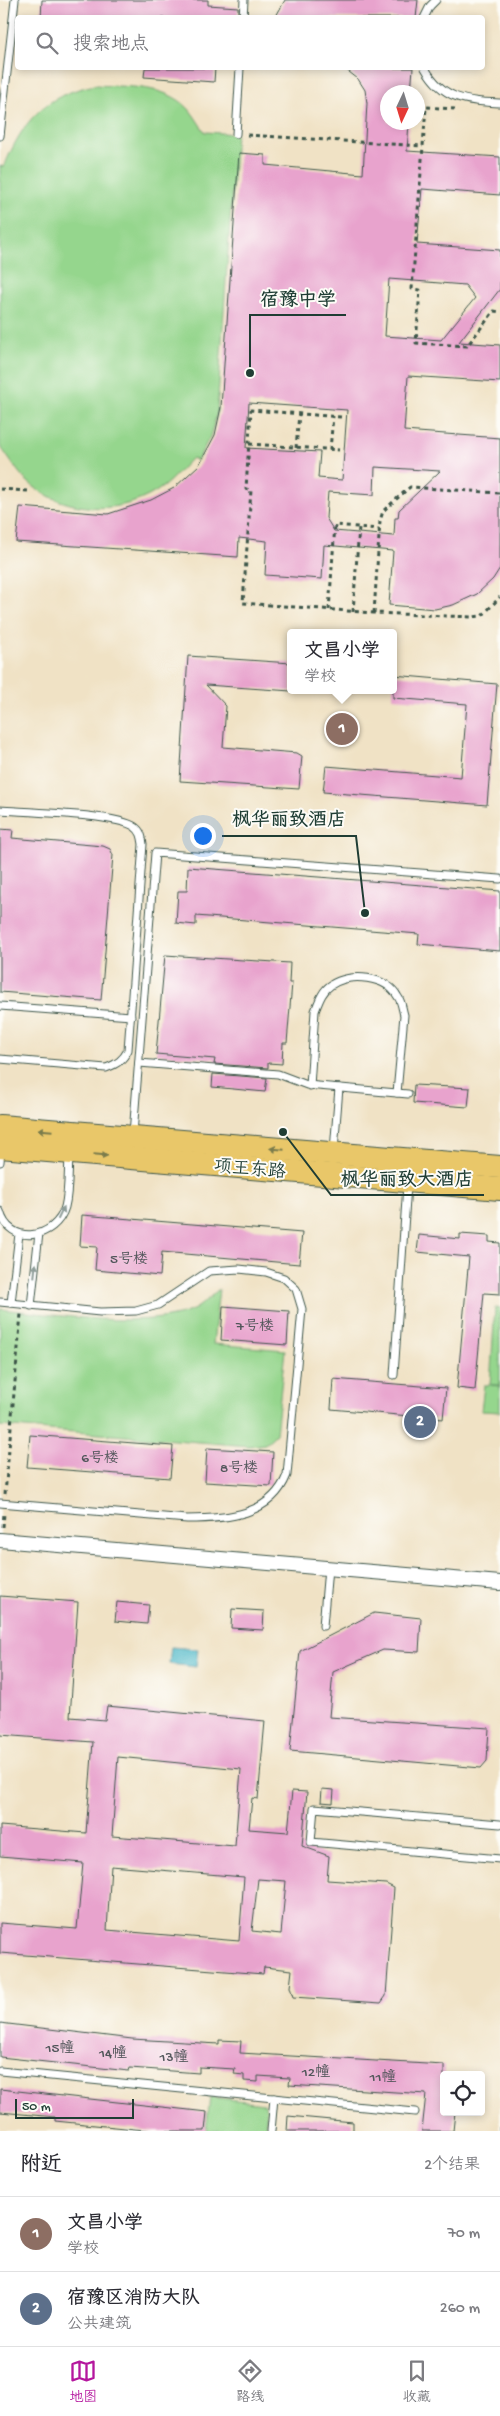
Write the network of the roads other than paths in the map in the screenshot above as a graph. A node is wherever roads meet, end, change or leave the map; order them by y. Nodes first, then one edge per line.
1 (16, 0) edge
2 (244, 0) edge
3 (436, 0) edge
4 (243, 15) edge
5 (426, 15) edge
6 (240, 70) edge
7 (426, 70) edge
8 (500, 104) edge
9 (236, 134) road end
10 (0, 136) edge
11 (0, 810) edge
12 (500, 879) edge
13 (0, 1006) edge
14 (131, 1016) junction
15 (0, 1060) edge
16 (139, 1063) junction
17 (310, 1086) junction
18 (339, 1088) junction
19 (397, 1093) junction
20 (408, 1094) dead end
21 (133, 1137) junction
22 (1, 1140) edge
23 (70, 1142) junction
24 (333, 1164) junction
25 (500, 1167) edge
26 (408, 1170) junction
27 (500, 1189) edge
28 (0, 1211) edge
29 (39, 1233) junction
30 (19, 1234) junction
31 (0, 1302) edge
32 (11, 1303) junction
33 (31, 1306) junction
34 (394, 1375) dead end
35 (2, 1503) edge
36 (1, 1540) edge
37 (328, 1568) junction
38 (500, 1584) edge
39 (323, 1626) dead end
40 (500, 1824) edge
41 (500, 1858) edge
42 (0, 2071) edge
43 (274, 2098) junction
44 (415, 2112) dead end
45 (271, 2131) edge

1 - 10 lane
2 - 4 lane
3 - 5 lane
6 - 9 lane
7 - 8 lane
11 - 14 lane
12 - 16 lane
13 - 14 lane
14 - 15 lane
16 - 17 lane
16 - 21 lane
17 - 18 lane
17 - 19 lane
18 - 19 lane
18 - 24 lane
19 - 20 lane
21 - 23 main road, 项王东路
24 -> 21 main road, 项王东路
22 - 23 main road, 项王东路
23 -> 24 main road, 项王东路
29 -> 23 lane
24 - 26 main road, 项王东路
25 - 26 main road, 项王东路
26 - 27 main road, 项王东路
26 - 34 lane
28 - 30 lane
29 - 30 lane
33 -> 29 lane
30 - 32 lane
31 - 32 lane
32 - 33 lane
33 - 35 lane
36 - 37 street
37 - 38 street
37 - 39 lane
40 - 41 lane
42 - 43 lane
43 - 44 lane
43 - 45 lane

